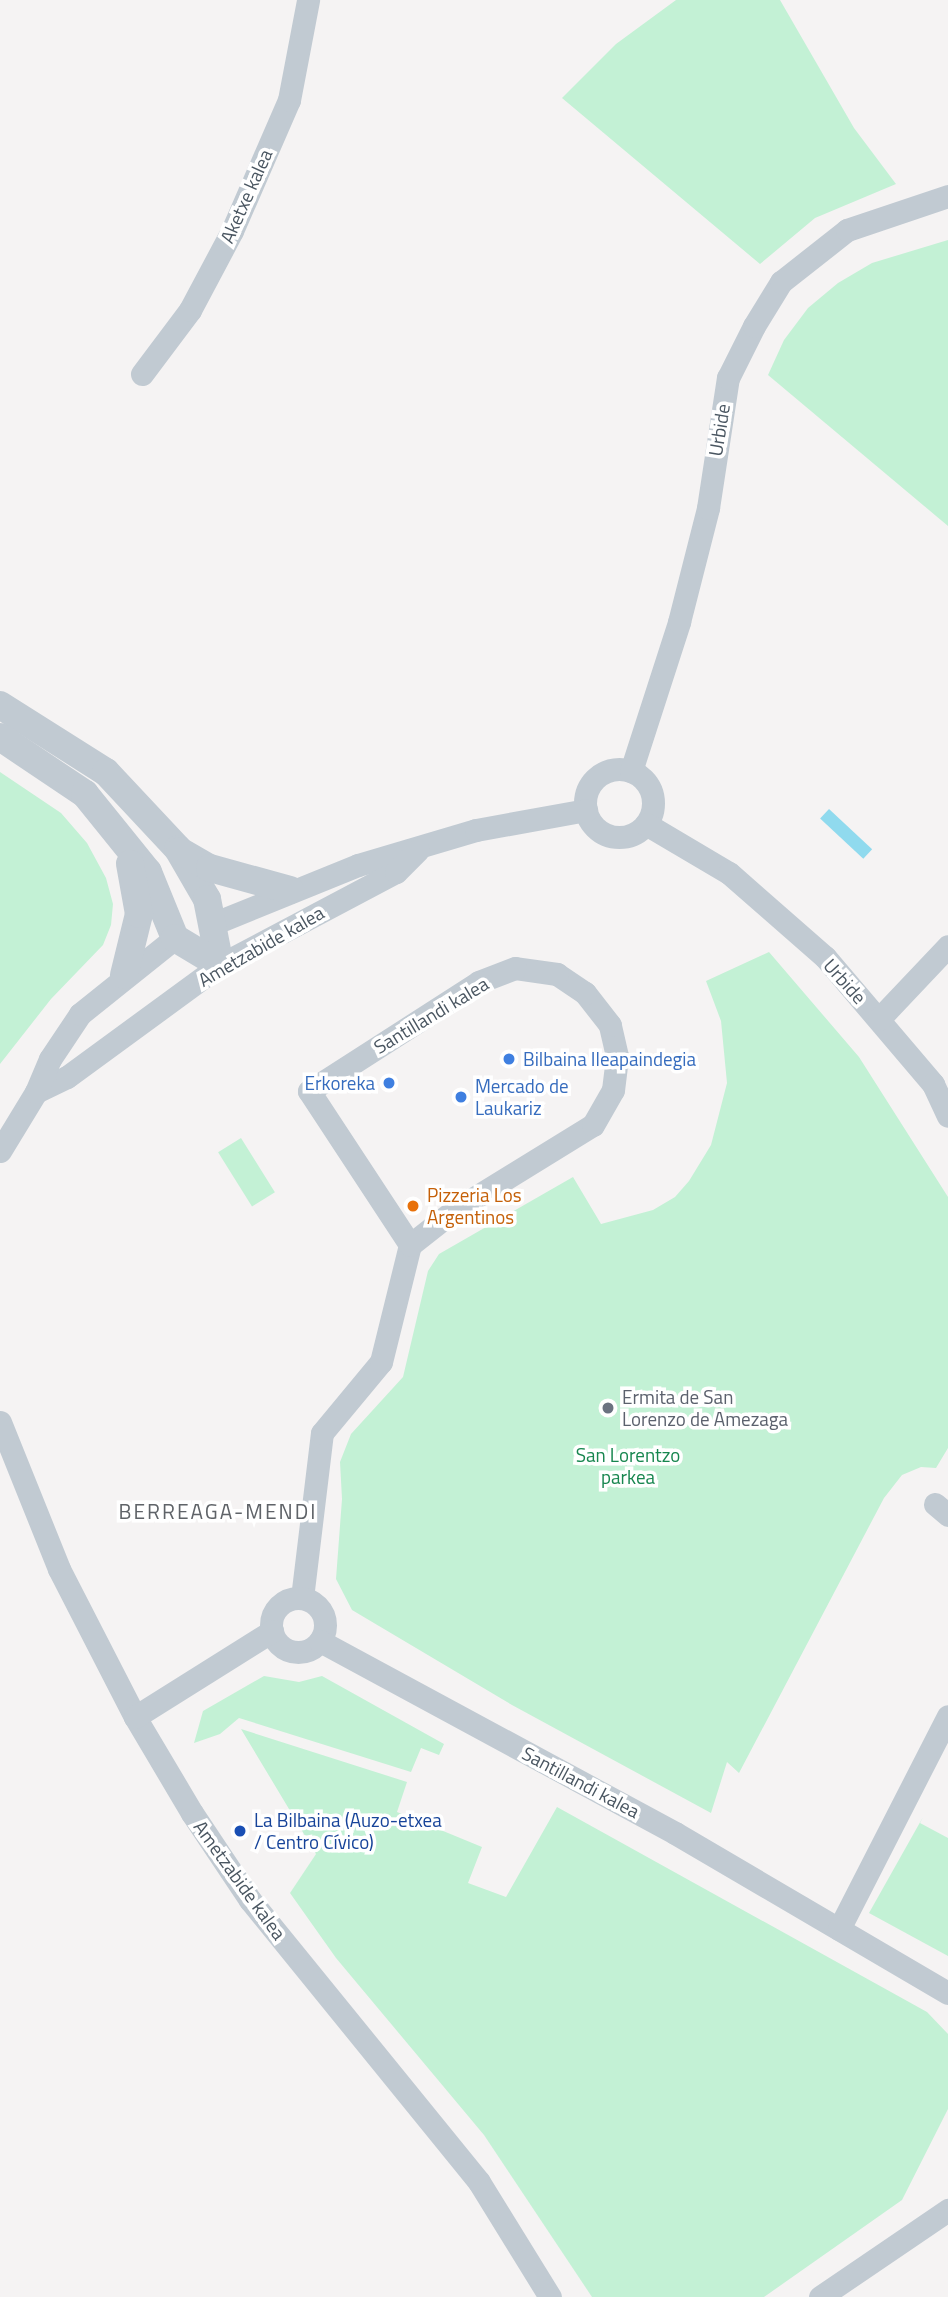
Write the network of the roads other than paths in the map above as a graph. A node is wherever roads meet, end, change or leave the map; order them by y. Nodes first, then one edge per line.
1 (308, 0) edge
2 (944, 194) edge
3 (142, 374) dead end
4 (0, 705) edge
5 (0, 737) edge
6 (631, 771) junction
7 (586, 810) junction
8 (646, 824) junction
9 (123, 842) junction
10 (178, 849) junction
11 (418, 850) junction
12 (290, 890) junction
13 (215, 923) junction
14 (176, 938) junction
15 (948, 946) edge
16 (220, 965) junction
17 (124, 975) junction
18 (880, 1019) junction
19 (36, 1092) junction
20 (948, 1116) edge
21 (0, 1151) edge
22 (410, 1245) junction
23 (0, 1422) edge
24 (302, 1598) junction
25 (272, 1631) junction
26 (320, 1641) junction
27 (948, 1716) edge
28 (135, 1717) junction
29 (839, 1929) junction
30 (948, 1993) edge
31 (947, 2208) edge
32 (550, 2297) edge
33 (820, 2297) edge

1 - 3 street, Aketxe kalea
2 - 6 street, Urbide
4 - 10 street
5 - 9 street
6 - 7 street
6 - 8 street
7 - 8 street
7 - 11 street, Ametzabide kalea
8 - 18 street, Urbide
9 - 14 street
9 - 17 street
10 - 12 street
10 - 13 street
11 - 12 street, Ametzabide kalea
11 - 16 street, Ametzabide kalea
12 - 13 street, Ametzabide kalea
13 - 14 street
13 - 16 street
14 - 16 street
14 - 17 street
15 - 18 street
16 - 19 street, Ametzabide kalea
17 - 19 street
18 - 20 street, Urbide
19 - 21 street
22 - 22 street, Santillandi kalea
22 - 24 street
23 - 28 street, Ametzabide kalea
24 - 25 street
24 - 26 street
25 - 26 street
25 - 28 street
26 - 29 street, Santillandi kalea
27 - 29 street
28 - 32 street, Ametzabide kalea
29 - 30 street, Santillandi kalea
31 - 33 street

